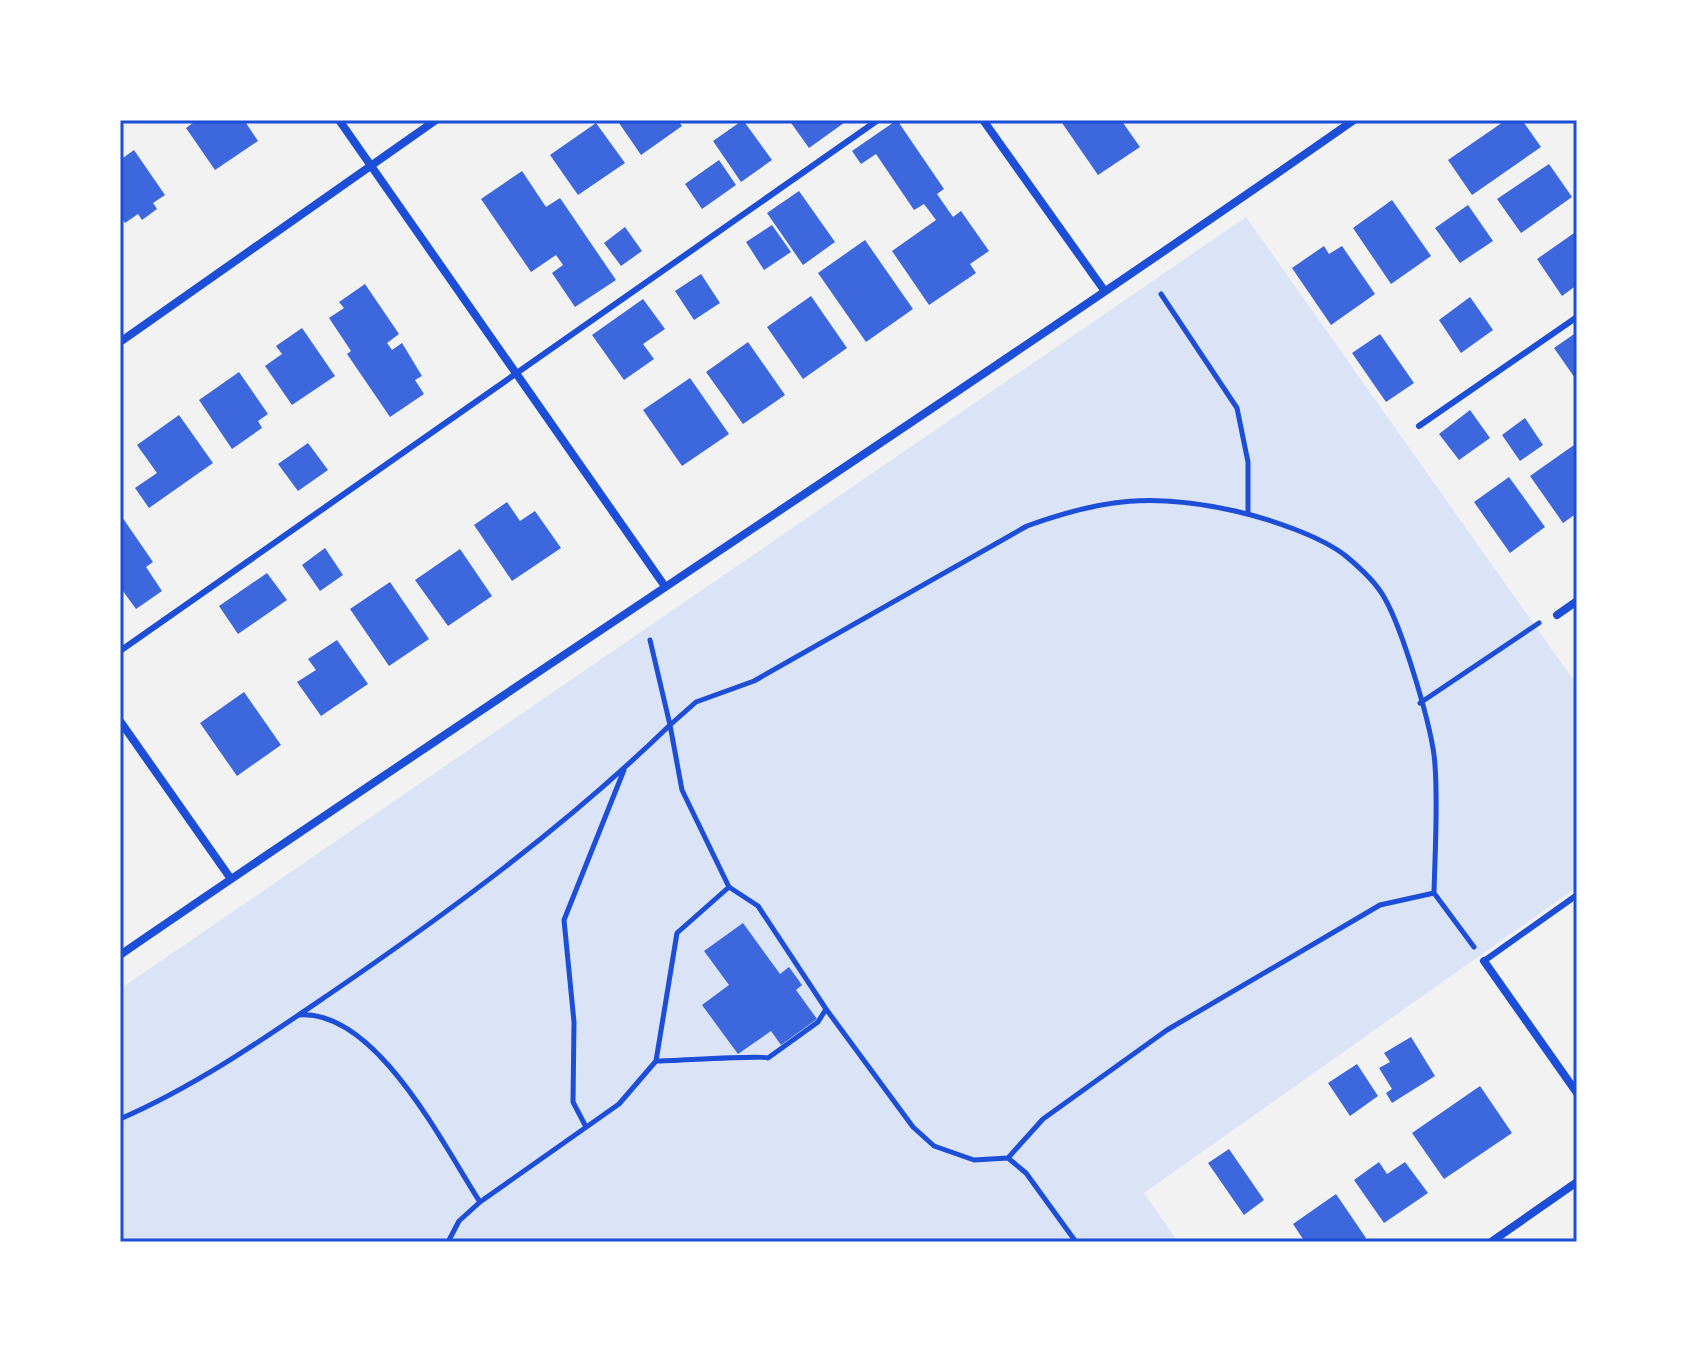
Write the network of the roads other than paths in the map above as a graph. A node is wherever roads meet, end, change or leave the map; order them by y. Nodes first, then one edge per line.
1 (339, 120) edge
2 (436, 120) edge
3 (878, 120) edge
4 (983, 120) edge
5 (1354, 120) edge
6 (371, 166) junction
7 (1104, 290) junction
8 (1577, 317) edge
9 (120, 342) edge
10 (516, 374) junction
11 (1419, 426) dead end
12 (664, 585) junction
13 (1577, 601) edge
14 (1557, 615) road end
15 (120, 651) edge
16 (120, 721) edge
17 (231, 879) junction
18 (1577, 895) edge
19 (120, 955) edge
20 (1484, 961) joint
21 (1577, 1093) edge
22 (1577, 1182) edge
23 (1491, 1242) edge

1 - 6 street
2 - 6 street
3 - 10 lane
4 - 7 street
5 - 7 street
6 - 9 street
6 - 10 street
7 - 12 street
8 - 11 lane
10 - 12 street
10 - 15 lane
12 - 17 street
13 - 14 street
16 - 17 street
17 - 19 street
18 - 20 lane
20 - 21 street
22 - 23 street

